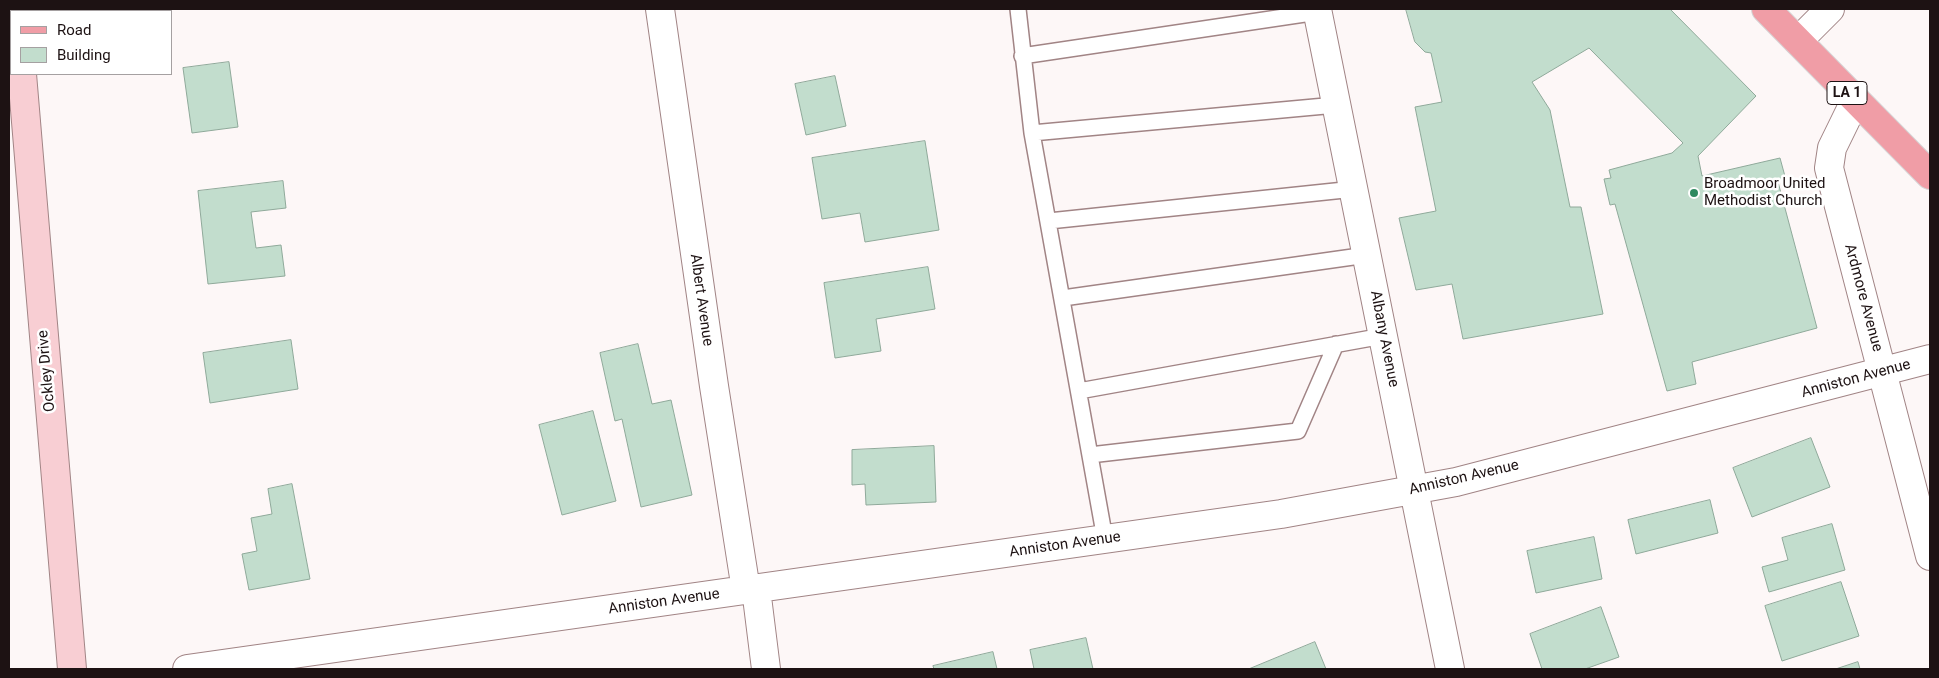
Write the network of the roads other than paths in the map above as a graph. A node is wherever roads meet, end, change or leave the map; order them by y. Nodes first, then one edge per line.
1 (660, 9) edge
2 (1018, 9) edge
3 (1766, 9) edge
4 (1830, 9) edge
5 (1318, 10) edge
6 (1798, 41) junction
7 (1022, 56) junction
8 (22, 75) edge
9 (1855, 101) junction
10 (1336, 105) junction
11 (1032, 133) junction
12 (1930, 175) edge
13 (1354, 189) junction
14 (1049, 222) junction
15 (1367, 255) junction
16 (1063, 298) junction
17 (1383, 336) junction
18 (1336, 344) junction
19 (1930, 360) edge
20 (1883, 372) junction
21 (1079, 391) junction
22 (1090, 455) junction
23 (1414, 490) junction
24 (1105, 539) junction
25 (1930, 556) edge
26 (751, 590) junction
27 (72, 669) edge
28 (187, 669) edge
29 (766, 669) edge
30 (1450, 669) edge

1 - 26 street, Albert Avenue
2 - 7 lane
3 - 6 main road, LA 1
4 - 6 street
5 - 7 lane
5 - 10 street, Albany Avenue
6 - 9 main road, LA 1
7 - 11 lane
8 - 27 street, Ockley Drive
9 - 12 main road, LA 1
9 - 20 street, Ardmore Avenue
10 - 11 lane
10 - 13 street, Albany Avenue
11 - 14 lane
13 - 14 lane
13 - 15 street, Albany Avenue
14 - 16 lane
15 - 16 lane
15 - 17 street, Albany Avenue
16 - 21 lane
17 - 18 lane
17 - 23 street, Albany Avenue
18 - 21 lane
18 - 22 lane
19 - 20 street, Anniston Avenue
20 - 23 street, Anniston Avenue
20 - 25 street, Ardmore Avenue
21 - 22 lane
22 - 24 lane
23 - 24 street, Anniston Avenue
23 - 30 street, Albany Avenue
24 - 26 street, Anniston Avenue
26 - 28 street, Anniston Avenue
26 - 29 street, Albert Avenue

